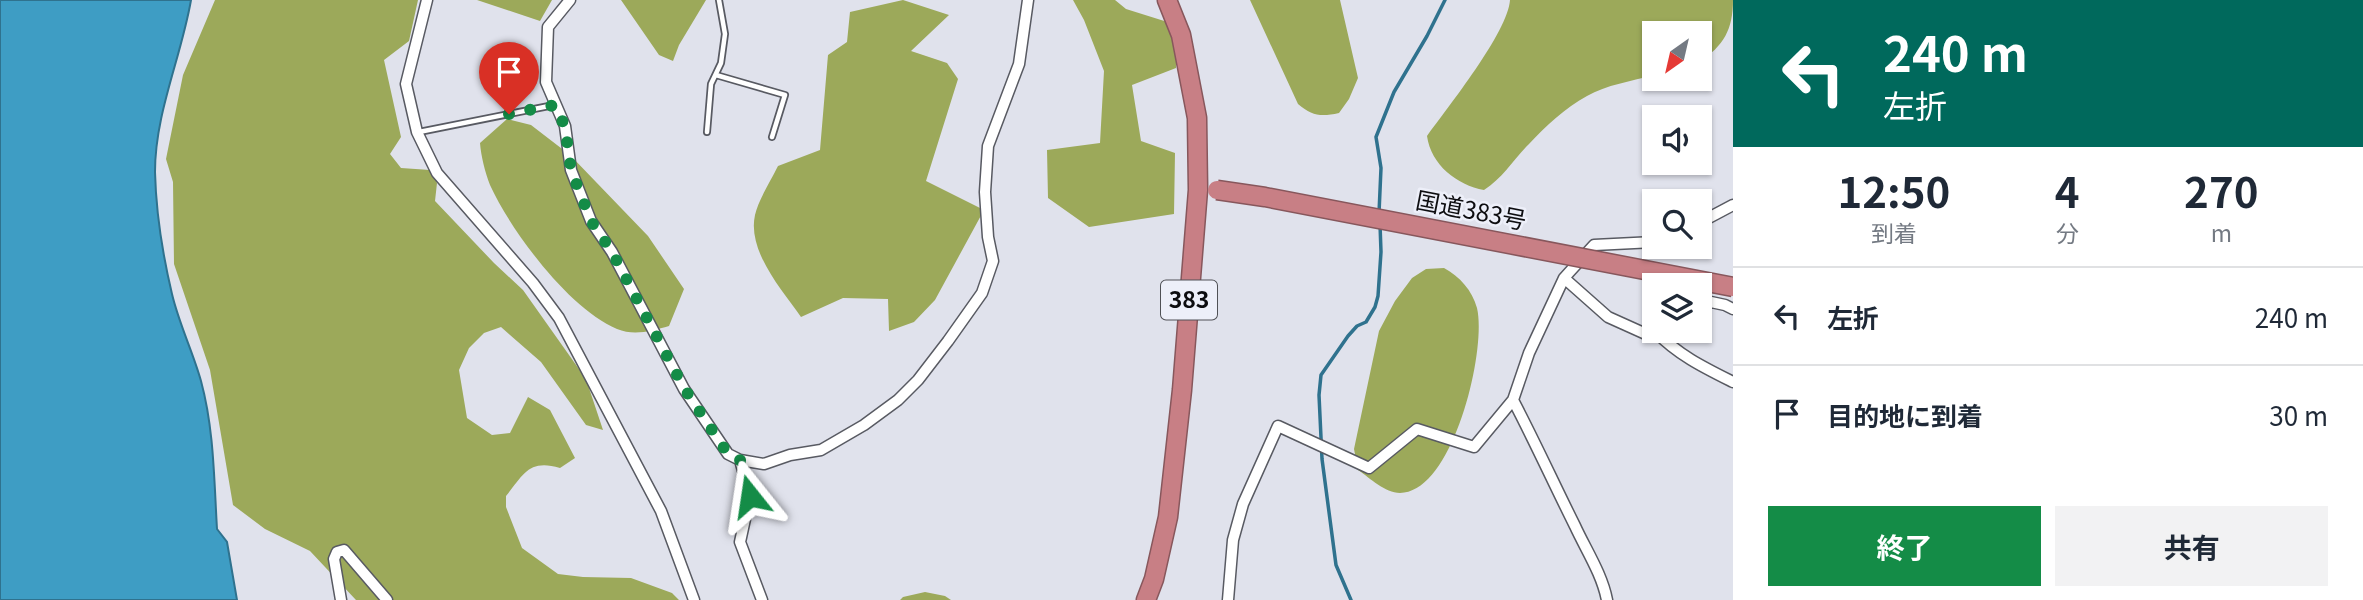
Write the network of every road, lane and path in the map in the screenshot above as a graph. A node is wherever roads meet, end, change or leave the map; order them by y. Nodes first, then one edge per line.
1 (427, 0) edge
2 (569, 0) edge
3 (719, 0) edge
4 (1028, 0) edge
5 (1167, 0) edge
6 (716, 75) junction
7 (555, 105) junction
8 (417, 132) junction
9 (707, 132) dead end
10 (772, 137) dead end
11 (1198, 190) junction
12 (1733, 205) edge
13 (1712, 216) edge
14 (1642, 243) edge
15 (1564, 278) junction
16 (1733, 287) edge
17 (1712, 302) edge
18 (1733, 309) edge
19 (1642, 332) edge
20 (1666, 343) edge
21 (1733, 382) edge
22 (1513, 400) junction
23 (740, 460) junction
24 (341, 600) edge
25 (387, 600) edge
26 (694, 600) edge
27 (762, 600) edge
28 (1146, 600) edge
29 (1228, 600) edge
30 (1607, 600) edge

1 - 8 street
2 - 7 street
3 - 6 lane
4 - 23 street
5 - 11 highway, 383
6 - 9 lane
6 - 10 lane
7 - 8 lane
7 - 23 street
8 - 26 street
11 - 16 highway, 国道383号, bridge
11 - 28 highway, 383
12 - 13 street
14 - 15 street
15 - 19 street
15 - 22 street
17 - 18 street
20 - 21 street
22 - 29 street
22 - 30 street
23 - 27 street
24 - 25 street

